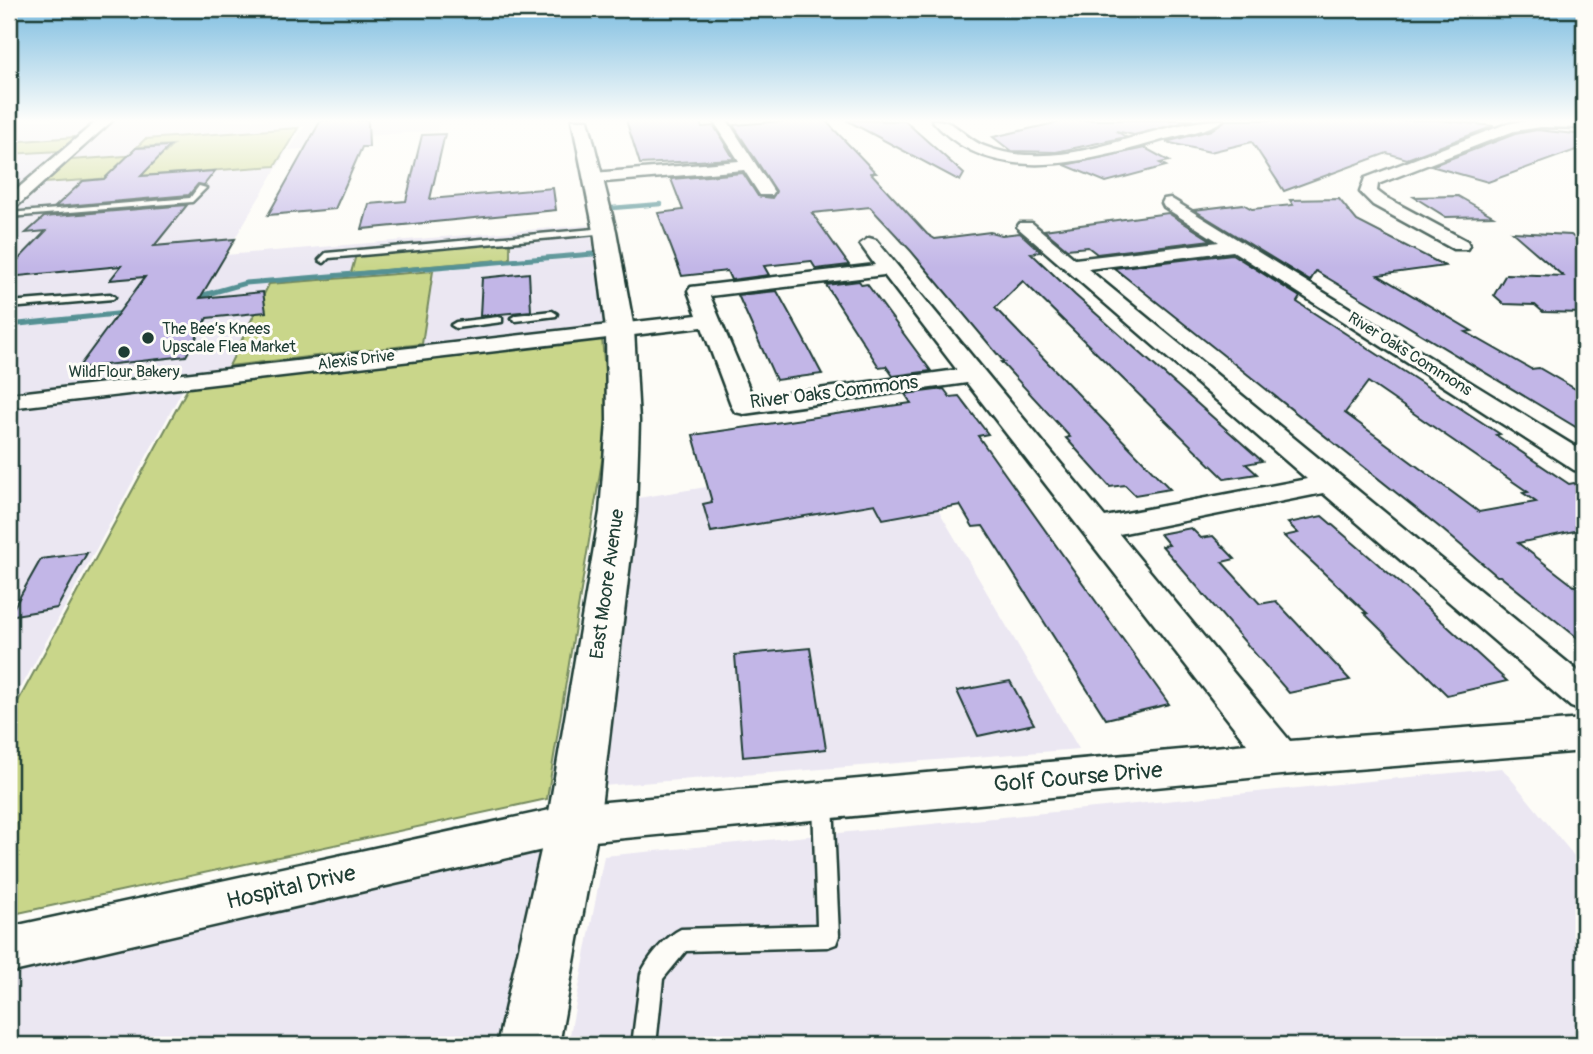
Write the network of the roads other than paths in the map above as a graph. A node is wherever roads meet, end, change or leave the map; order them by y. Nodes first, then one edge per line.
1 (49, 169) edge
2 (591, 169) edge
3 (691, 169) edge
4 (752, 169) edge
5 (1403, 169) edge
6 (593, 178) junction
7 (202, 188) dead end
8 (766, 192) dead end
9 (1170, 203) dead end
10 (9, 204) edge
11 (9, 215) edge
12 (1026, 228) dead end
13 (605, 231) junction
14 (869, 244) dead end
15 (1236, 244) junction
16 (1460, 245) dead end
17 (324, 260) dead end
18 (1071, 265) junction
19 (889, 269) junction
20 (110, 298) dead end
21 (9, 305) edge
22 (552, 314) dead end
23 (516, 318) dead end
24 (498, 320) dead end
25 (710, 320) junction
26 (456, 324) dead end
27 (620, 329) junction
28 (974, 374) junction
29 (9, 401) edge
30 (1584, 464) edge
31 (1330, 483) junction
32 (1097, 528) junction
33 (1584, 697) edge
34 (1584, 735) edge
35 (1281, 758) junction
36 (823, 801) junction
37 (573, 824) junction
38 (9, 950) edge
39 (528, 1045) edge
40 (644, 1045) edge

1 - 10 street
2 - 6 street, East Moore Avenue
3 - 6 street
4 - 8 street
5 - 16 street
6 - 13 street, East Moore Avenue
7 - 11 lane
9 - 15 street, River Oaks Commons
12 - 18 street
13 - 17 lane
13 - 27 street, East Moore Avenue
14 - 19 street
15 - 18 street
15 - 30 street, River Oaks Commons
18 - 31 street
19 - 25 street, River Oaks Commons
19 - 28 street
20 - 21 lane
22 - 23 lane
24 - 26 lane
25 - 27 street
25 - 28 street, River Oaks Commons
27 - 29 street, Alexis Drive
27 - 37 street, East Moore Avenue
28 - 32 street
31 - 32 street
31 - 33 street
32 - 35 street
34 - 35 street, Golf Course Drive
35 - 36 street, Golf Course Drive
36 - 37 street, Golf Course Drive
36 - 40 lane
37 - 38 street, Hospital Drive
37 - 39 street, East Moore Avenue

